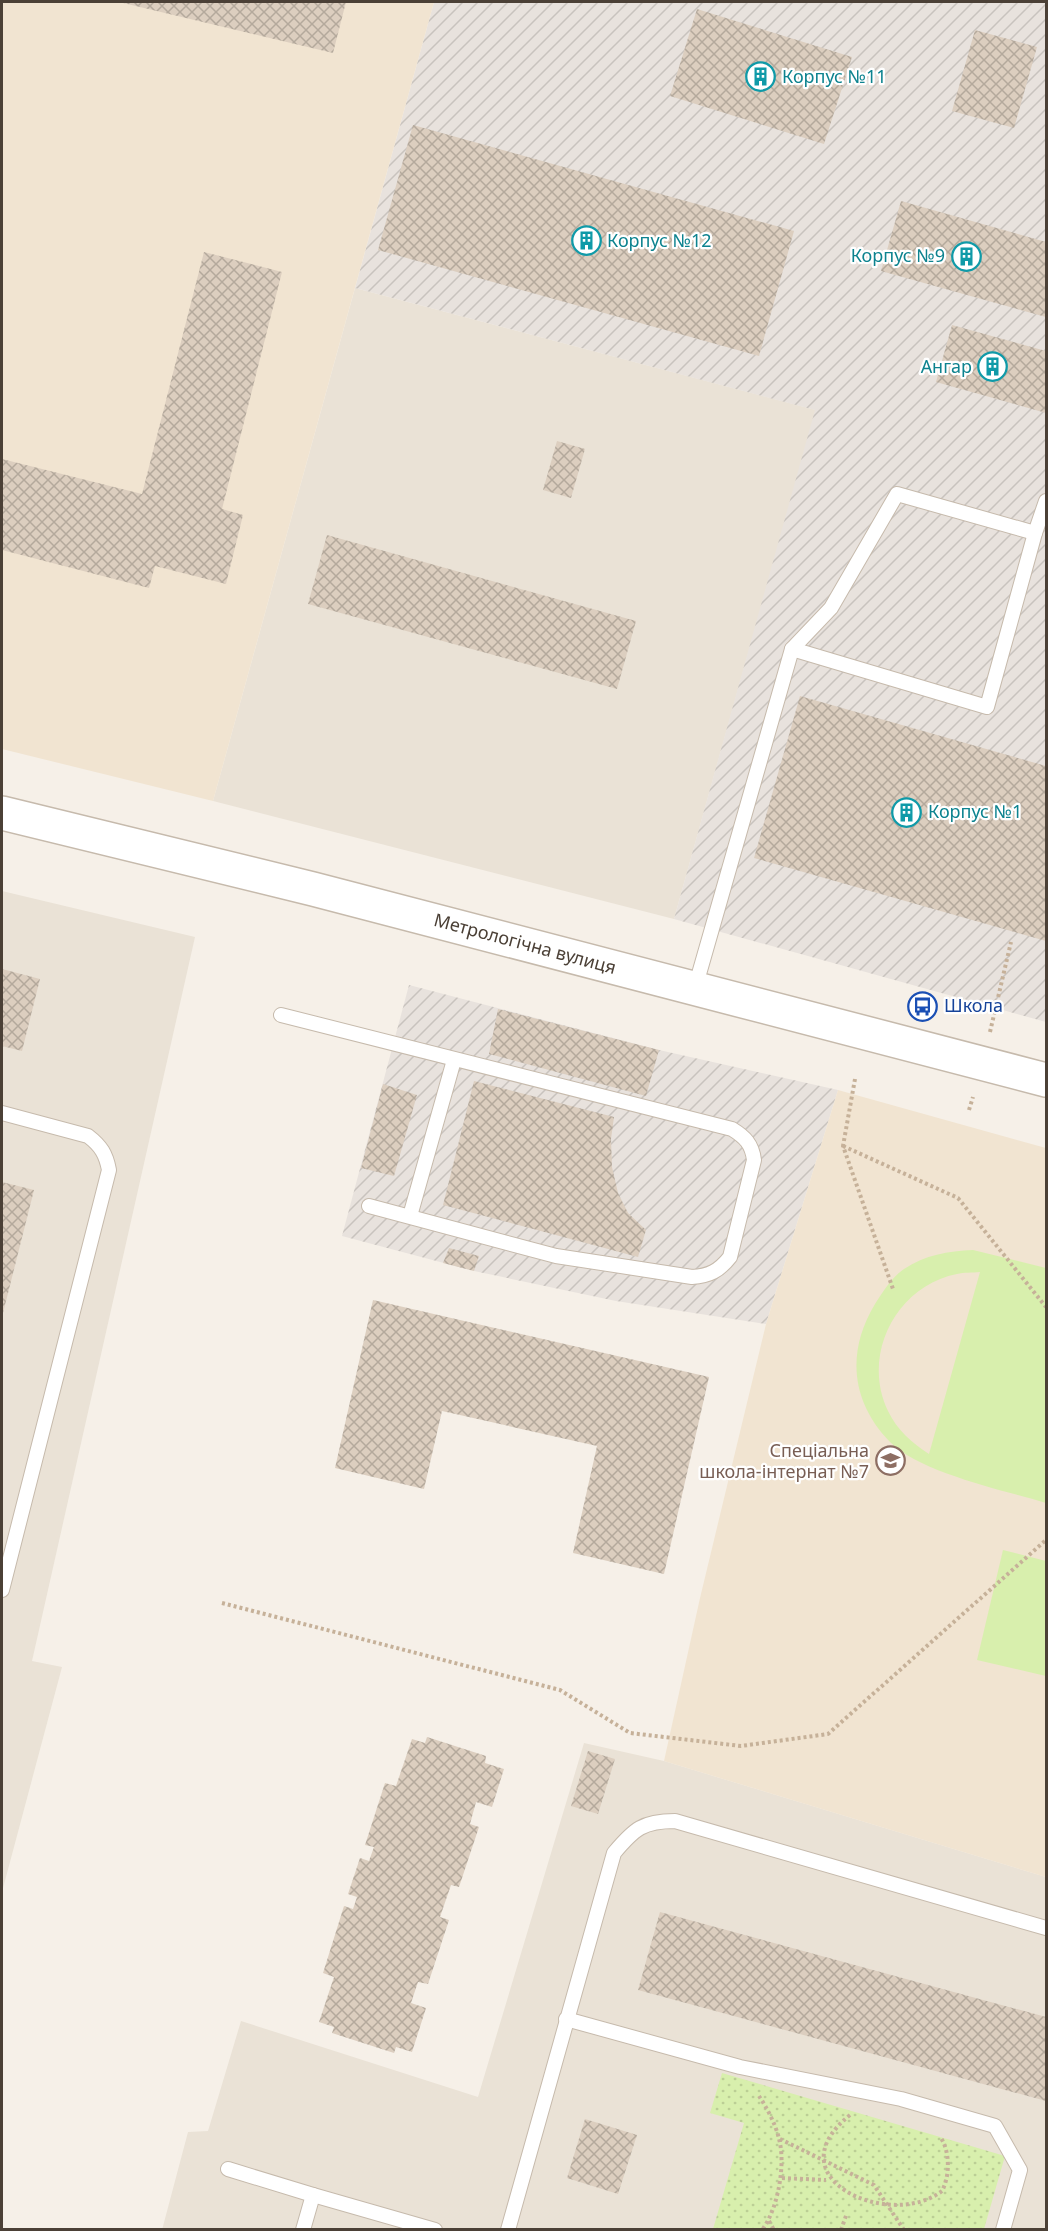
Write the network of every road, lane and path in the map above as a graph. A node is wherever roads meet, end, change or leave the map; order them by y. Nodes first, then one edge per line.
1 (1047, 501) edge
2 (1035, 533) junction
3 (792, 649) junction
4 (2, 813) edge
5 (1011, 942) dead end
6 (695, 988) junction
7 (281, 1016) dead end
8 (994, 1016) dead end
9 (454, 1060) junction
10 (855, 1079) dead end
11 (1047, 1080) edge
12 (2, 1113) edge
13 (843, 1146) junction
14 (369, 1206) dead end
15 (410, 1216) junction
16 (893, 1289) dead end
17 (1047, 1307) edge
18 (1047, 1540) edge
19 (2, 1590) edge
20 (222, 1603) dead end
21 (1047, 1928) edge
22 (566, 2019) junction
23 (740, 2067) junction
24 (901, 2098) junction
25 (920, 2104) junction
26 (780, 2139) junction
27 (824, 2160) junction
28 (228, 2169) dead end
29 (781, 2178) junction
30 (826, 2180) junction
31 (830, 2189) dead end
32 (313, 2195) junction
33 (935, 2203) dead end
34 (840, 2205) dead end
35 (847, 2213) junction
36 (855, 2218) dead end
37 (769, 2221) junction
38 (892, 2226) dead end
39 (902, 2228) edge
40 (303, 2229) edge
41 (435, 2229) edge
42 (507, 2229) edge
43 (762, 2229) edge
44 (774, 2229) edge
45 (841, 2229) edge
46 (1003, 2229) edge

1 - 2 lane
2 - 3 lane
2 - 3 lane
3 - 6 lane
4 - 6 street, Метрологічна вулиця
5 - 8 path
6 - 11 street, Метрологічна вулиця
7 - 9 lane
9 - 15 lane
9 - 15 lane
10 - 13 path
12 - 19 lane
13 - 16 path
13 - 17 path
14 - 15 lane
18 - 20 path
21 - 22 lane
22 - 23 lane
22 - 42 lane
23 - 24 lane
23 - 26 path
24 - 25 lane
24 - 27 path
25 - 33 path
25 - 46 lane
26 - 27 path
26 - 29 path
27 - 30 path
27 - 39 path
28 - 32 lane
29 - 30 path
29 - 37 path
30 - 31 path
32 - 40 lane
32 - 41 lane
34 - 35 path
35 - 36 path
35 - 45 path
37 - 43 path
37 - 44 path
38 - 39 path

